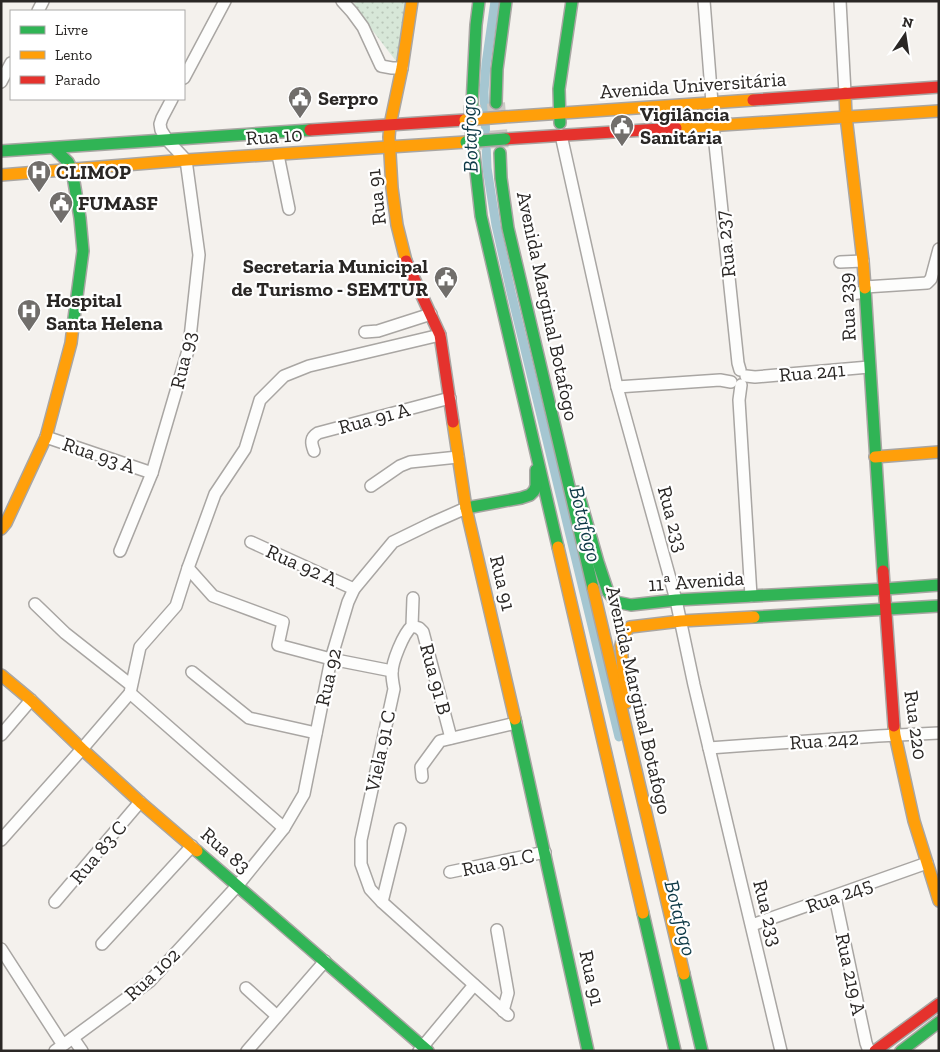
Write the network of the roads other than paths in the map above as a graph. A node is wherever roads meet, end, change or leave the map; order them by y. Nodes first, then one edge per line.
1 (225, 1) edge
2 (342, 1) edge
3 (412, 1) edge
4 (470, 1) edge
5 (479, 1) edge
6 (506, 1) edge
7 (572, 1) edge
8 (704, 1) edge
9 (840, 1) edge
10 (476, 25) junction
11 (10, 64) edge
12 (402, 68) junction
13 (185, 76) edge
14 (1, 82) edge
15 (939, 87) edge
16 (845, 94) junction
17 (171, 100) edge
18 (496, 102) tunnel mouth
19 (712, 103) junction
20 (472, 105) tunnel mouth
21 (939, 111) edge
22 (559, 114) junction
23 (846, 116) junction
24 (450, 121) joint
25 (390, 125) junction
26 (713, 125) junction
27 (260, 134) junction
28 (561, 135) junction
29 (549, 136) joint
30 (168, 141) junction
31 (54, 148) junction
32 (390, 148) junction
33 (1, 151) edge
34 (500, 153) tunnel mouth
35 (474, 154) tunnel mouth
36 (278, 155) junction
37 (186, 160) junction
38 (200, 160) junction
39 (72, 170) junction
40 (1, 175) edge
41 (289, 209) dead end
42 (939, 249) edge
43 (863, 261) junction
44 (840, 262) dead end
45 (865, 289) junction
46 (851, 294) dead end
47 (431, 314) junction
48 (367, 332) dead end
49 (440, 335) junction
50 (869, 367) junction
51 (738, 377) junction
52 (617, 387) junction
53 (450, 398) junction
54 (523, 399) junction
55 (46, 437) junction
56 (314, 451) dead end
57 (561, 452) junction
58 (939, 452) edge
59 (458, 457) junction
60 (875, 458) junction
61 (152, 473) junction
62 (371, 486) dead end
63 (466, 508) junction
64 (1, 529) edge
65 (250, 542) dead end
66 (120, 551) dead end
67 (188, 568) junction
68 (939, 585) edge
69 (354, 589) junction
70 (885, 589) junction
71 (751, 596) junction
72 (413, 598) dead end
73 (676, 600) junction
74 (35, 604) dead end
75 (939, 606) edge
76 (886, 610) junction
77 (681, 621) junction
78 (412, 626) junction
79 (330, 659) junction
80 (392, 671) junction
81 (192, 672) dead end
82 (1, 674) edge
83 (130, 689) junction
84 (31, 700) junction
85 (516, 723) junction
86 (939, 733) edge
87 (316, 734) junction
88 (1, 735) edge
89 (895, 735) junction
90 (451, 738) junction
91 (630, 742) junction
92 (708, 748) junction
93 (82, 749) junction
94 (422, 777) dead end
95 (140, 802) junction
96 (284, 828) junction
97 (400, 829) dead end
98 (1, 840) edge
99 (192, 846) junction
100 (545, 852) junction
101 (927, 863) junction
102 (450, 872) dead end
103 (238, 885) junction
104 (835, 897) junction
105 (939, 901) edge
106 (55, 902) dead end
107 (382, 902) junction
108 (752, 926) junction
109 (497, 930) dead end
110 (102, 944) dead end
111 (1, 949) edge
112 (325, 961) junction
113 (474, 985) junction
114 (246, 988) dead end
115 (939, 1004) edge
116 (277, 1016) junction
117 (939, 1022) edge
118 (697, 1031) junction
119 (64, 1044) edge
120 (423, 1049) edge
121 (82, 1051) edge
122 (247, 1051) edge
123 (588, 1051) edge
124 (675, 1051) edge
125 (702, 1051) edge
126 (708, 1051) edge
127 (781, 1051) edge
128 (869, 1051) edge
129 (874, 1051) edge
130 (902, 1051) edge

1 - 13 street
2 - 12 street
3 - 12 main road, Rua 91
4 - 10 main road
5 - 10 main road
6 - 18 main road
7 - 22 main road, Rua 233
8 - 19 street
9 - 16 street, Rua 239
10 - 20 main road
11 - 14 street
12 - 25 main road, Rua 91
15 - 16 main road, Avenida Universitária
16 - 19 main road, Avenida Universitária
16 - 23 main road, Rua 239
17 - 30 street
19 - 22 main road, Avenida Universitária
21 - 23 main road, Avenida Universitária
22 - 24 main road, Avenida Universitária, bridge
22 - 28 main road, Rua 233
23 - 26 main road, Avenida Universitária
23 - 43 main road, Rua 239
24 - 25 main road, Rua 10
25 - 27 main road, Rua 10
25 - 32 main road, Rua 91
26 - 28 main road, Avenida Universitária
26 - 51 street, Rua 237
27 - 30 main road, Rua 10
27 - 38 main road
28 - 29 main road, Avenida Universitária
28 - 52 street, Rua 233
29 - 32 main road, Rua 10, bridge
30 - 31 main road, Rua 10
30 - 37 street
31 - 33 main road, Rua 10
31 - 39 main road
32 - 36 main road, Rua 10
32 - 47 main road, Rua 91
34 - 57 main road, Avenida Marginal Botafogo
35 - 54 main road
36 - 38 main road, Rua 10
36 - 41 street
37 - 38 main road, Rua 10
37 - 39 main road, Rua 10
37 - 61 street, Rua 93
39 - 40 main road, Rua 10
39 - 55 main road
42 - 45 street
43 - 44 street
43 - 45 main road, Rua 239
45 - 46 street
45 - 50 main road, Rua 239
47 - 48 street
47 - 49 main road, Rua 91
49 - 53 main road, Rua 91
49 - 67 street
50 - 51 street, Rua 241
50 - 60 main road, Rua 239
51 - 52 street, Rua 241
51 - 71 street, Rua 237
52 - 73 street, Rua 233
53 - 56 street, Rua 91 A
53 - 59 main road, Rua 91
54 - 63 main road
54 - 124 main road
55 - 61 street, Rua 93 A
55 - 64 main road
57 - 73 main road, 11ª Avenida
57 - 91 main road, Avenida Marginal Botafogo
58 - 60 main road
59 - 62 street
59 - 63 main road, Rua 91
60 - 70 main road, Rua 239
61 - 66 street, Rua 93
63 - 69 street, Rua 92
63 - 85 main road, Rua 91
65 - 69 street, Rua 92 A
67 - 79 street
67 - 83 street
68 - 70 main road, 11ª Avenida
69 - 79 street, Rua 92
70 - 71 main road, 11ª Avenida
70 - 76 main road, Rua 239
71 - 73 main road, 11ª Avenida
72 - 78 street, Viela 91 C
73 - 77 street, Rua 233
74 - 83 street
75 - 76 main road, 11ª Avenida
76 - 77 main road, 11ª Avenida
76 - 89 main road, Rua 220
77 - 91 main road, 11ª Avenida
77 - 92 street, Rua 233
78 - 80 street, Viela 91 C
78 - 90 street, Rua 91 B
79 - 80 street
79 - 87 street, Rua 92
80 - 107 street, Viela 91 C
81 - 87 street
82 - 84 main road, Rua 83
83 - 93 street
83 - 96 street
84 - 88 street
84 - 93 main road, Rua 83
85 - 90 street, Rua 91 B
85 - 100 main road, Rua 91
86 - 89 street, Rua 242
87 - 96 street, Rua 92
89 - 92 street, Rua 242
89 - 101 main road, Rua 220
90 - 94 street, Rua 91 B
91 - 118 main road, Avenida Marginal Botafogo
92 - 108 street, Rua 233
93 - 95 main road, Rua 83
93 - 98 street
95 - 99 main road, Rua 83
95 - 106 street, Rua 83 C
96 - 103 street, Rua 92
97 - 107 street
99 - 103 main road, Rua 83
99 - 110 street
100 - 102 street, Rua 91 C
100 - 123 main road, Rua 91
101 - 104 street, Rua 245
101 - 105 main road, Rua 220
103 - 112 main road, Rua 83
103 - 119 street, Rua 102
104 - 108 street, Rua 245
104 - 128 street, Rua 219 A
107 - 113 street, Viela 91 C
108 - 127 street, Rua 233
109 - 113 street, Viela 91 C
111 - 119 street
112 - 116 street
112 - 120 main road, Rua 83
113 - 120 street
114 - 116 street
115 - 129 main road
116 - 122 street
117 - 130 main road
118 - 125 main road, Avenida Marginal Botafogo
118 - 126 main road
119 - 121 street

